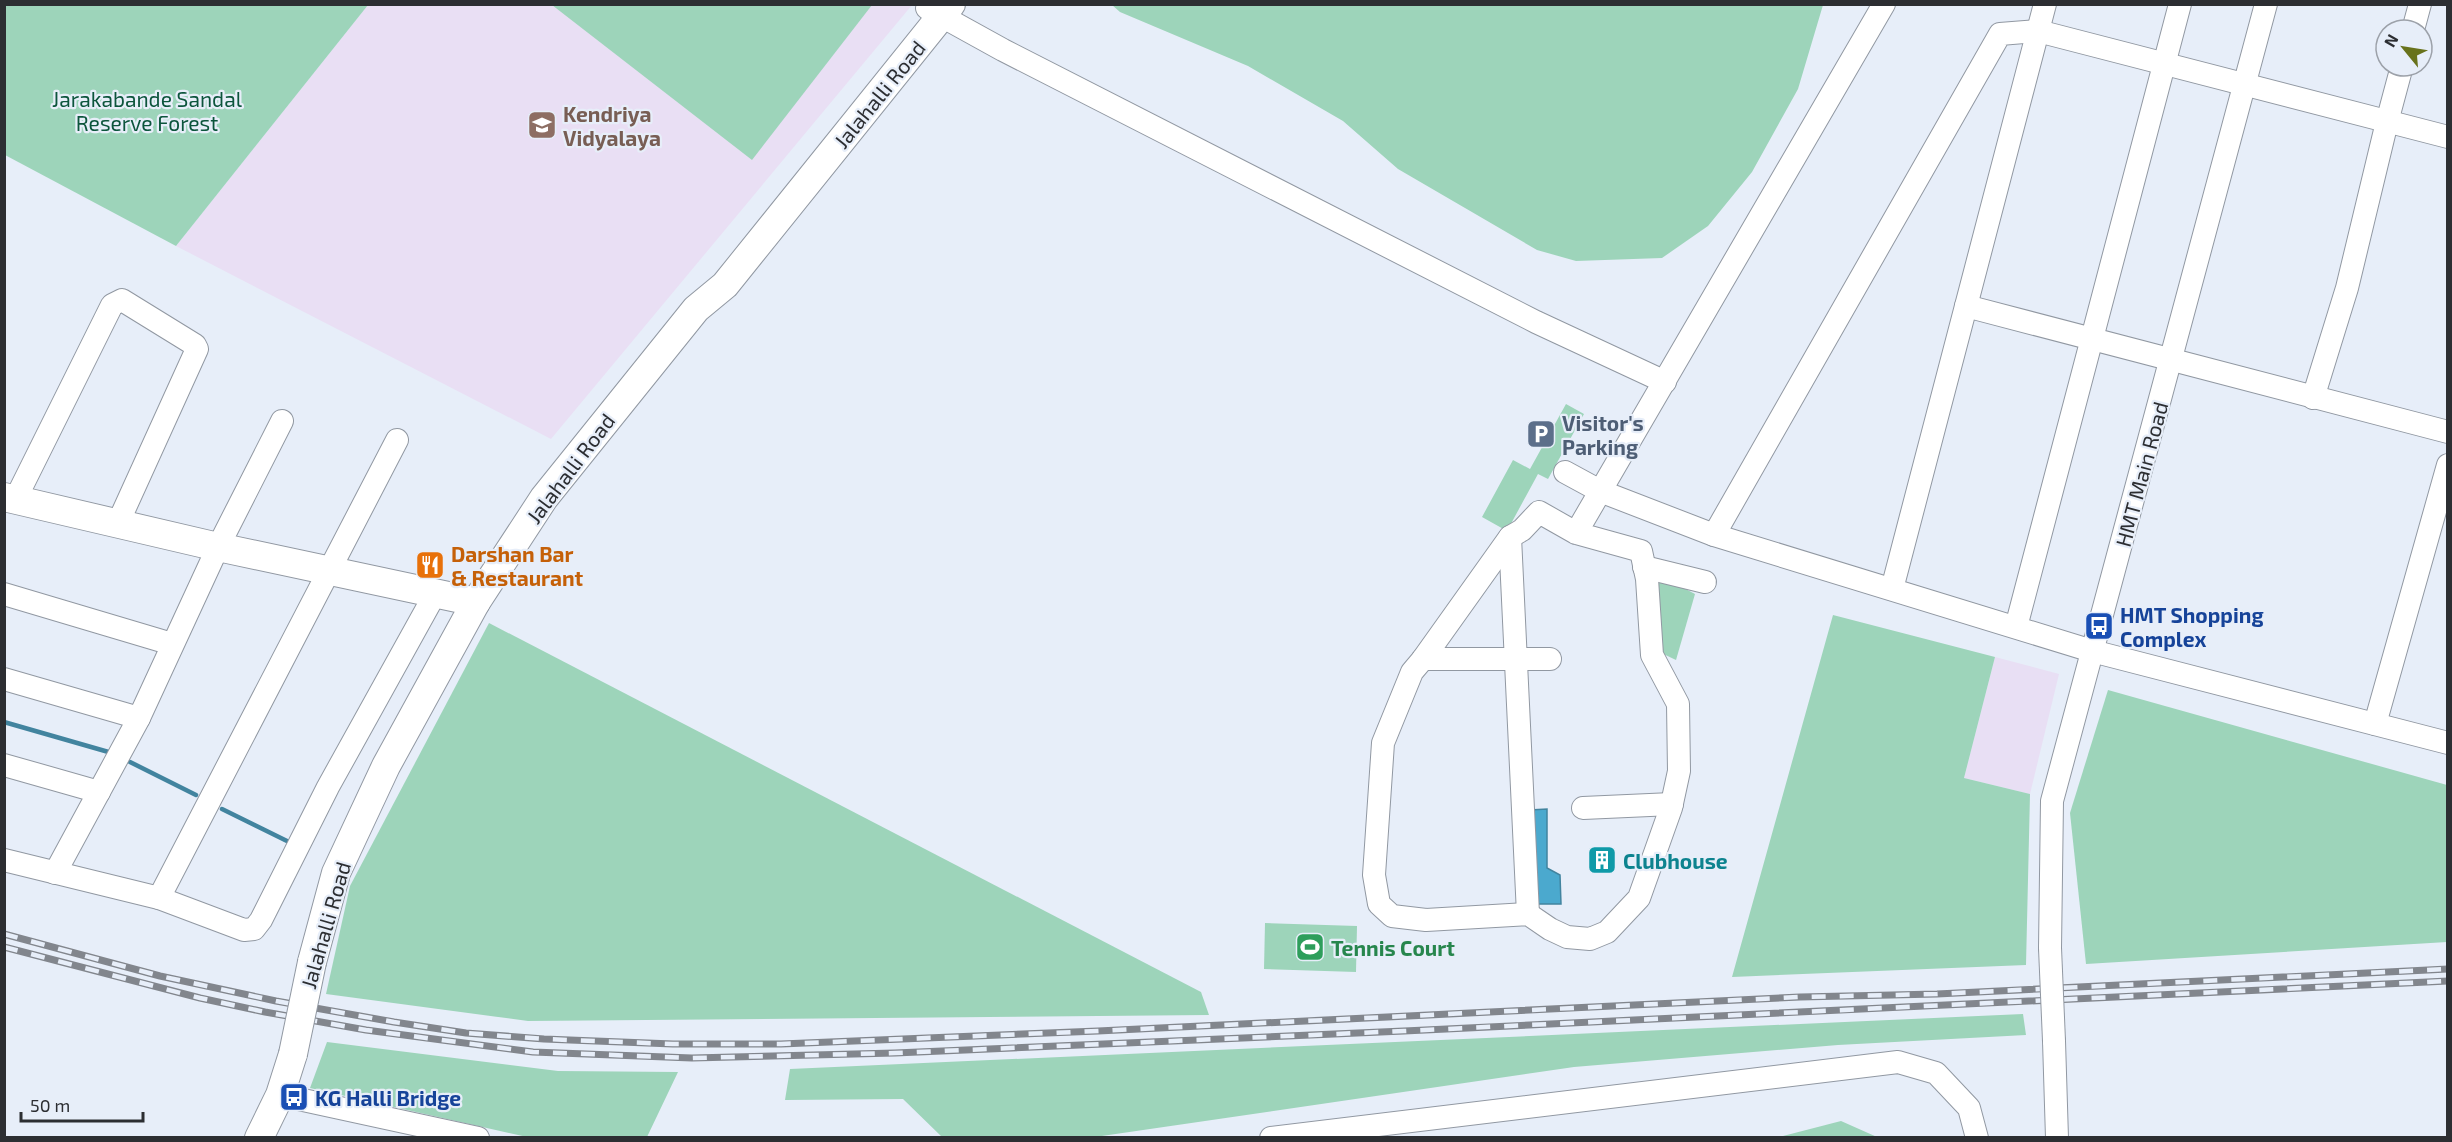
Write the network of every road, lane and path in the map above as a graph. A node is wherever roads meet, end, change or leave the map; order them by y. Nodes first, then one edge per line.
1 (1884, 4) edge
2 (2045, 4) edge
3 (2180, 4) edge
4 (2266, 4) edge
5 (937, 8) edge
6 (2038, 31) junction
7 (2164, 64) junction
8 (2399, 78) edge
9 (2245, 85) junction
10 (2387, 122) junction
11 (2448, 137) edge
12 (1966, 306) junction
13 (2092, 340) junction
14 (2172, 361) junction
15 (1665, 382) junction
16 (2313, 398) junction
17 (282, 421) dead end
18 (2448, 432) edge
19 (397, 440) dead end
20 (2448, 465) edge
21 (1565, 472) dead end
22 (1600, 491) junction
23 (10, 498) edge
24 (118, 523) junction
25 (1576, 533) junction
26 (1714, 535) junction
27 (1510, 537) junction
28 (218, 548) junction
29 (1644, 567) junction
30 (330, 571) junction
31 (1705, 582) dead end
32 (1892, 589) junction
33 (4, 594) edge
34 (435, 594) junction
35 (476, 602) junction
36 (2016, 627) junction
37 (172, 644) junction
38 (2092, 651) junction
39 (1424, 659) junction
40 (1516, 659) junction
41 (1550, 659) dead end
42 (4, 680) edge
43 (139, 718) junction
44 (2375, 724) junction
45 (2448, 743) edge
46 (4, 765) edge
47 (99, 792) junction
48 (1672, 804) junction
49 (1583, 808) dead end
50 (4, 860) edge
51 (55, 873) junction
52 (159, 898) junction
53 (1528, 914) junction
54 (280, 1095) junction
55 (259, 1137) edge
56 (478, 1137) edge
57 (1271, 1137) edge
58 (1977, 1137) edge
59 (2057, 1137) edge

1 - 15 street
2 - 6 street
3 - 7 street
4 - 9 street, HMT Main Road
5 - 15 street
5 - 35 main road, Jalahalli Road
6 - 7 street
6 - 12 street
6 - 26 street
7 - 9 street
7 - 13 street
8 - 10 street
9 - 10 street
9 - 14 street, HMT Main Road
10 - 11 street
10 - 16 street
12 - 13 street
12 - 32 street
13 - 14 street
13 - 36 street
14 - 16 street
14 - 38 street, HMT Main Road
15 - 22 street
16 - 18 street
17 - 28 street
19 - 30 street
20 - 44 street
21 - 22 street
22 - 25 street
22 - 26 street
23 - 24 main road
23 - 24 street
24 - 28 main road
25 - 27 street
25 - 29 street
26 - 32 street
27 - 39 street
27 - 40 street
28 - 30 main road
28 - 37 street
29 - 31 street
29 - 48 street
30 - 34 main road
30 - 52 street
32 - 36 street
33 - 37 street
34 - 35 main road
34 - 52 street
35 - 54 main road, Jalahalli Road, bridge
36 - 38 street
37 - 43 street
38 - 44 street
38 - 59 street, HMT Main Road, bridge
39 - 40 street
39 - 53 street
40 - 41 street
40 - 53 street
42 - 43 street
43 - 47 street
44 - 45 street
46 - 47 street
47 - 51 street
48 - 49 street
48 - 53 street
50 - 51 street
51 - 52 street
54 - 55 main road, Jalahalli Road
54 - 56 street
57 - 58 street

